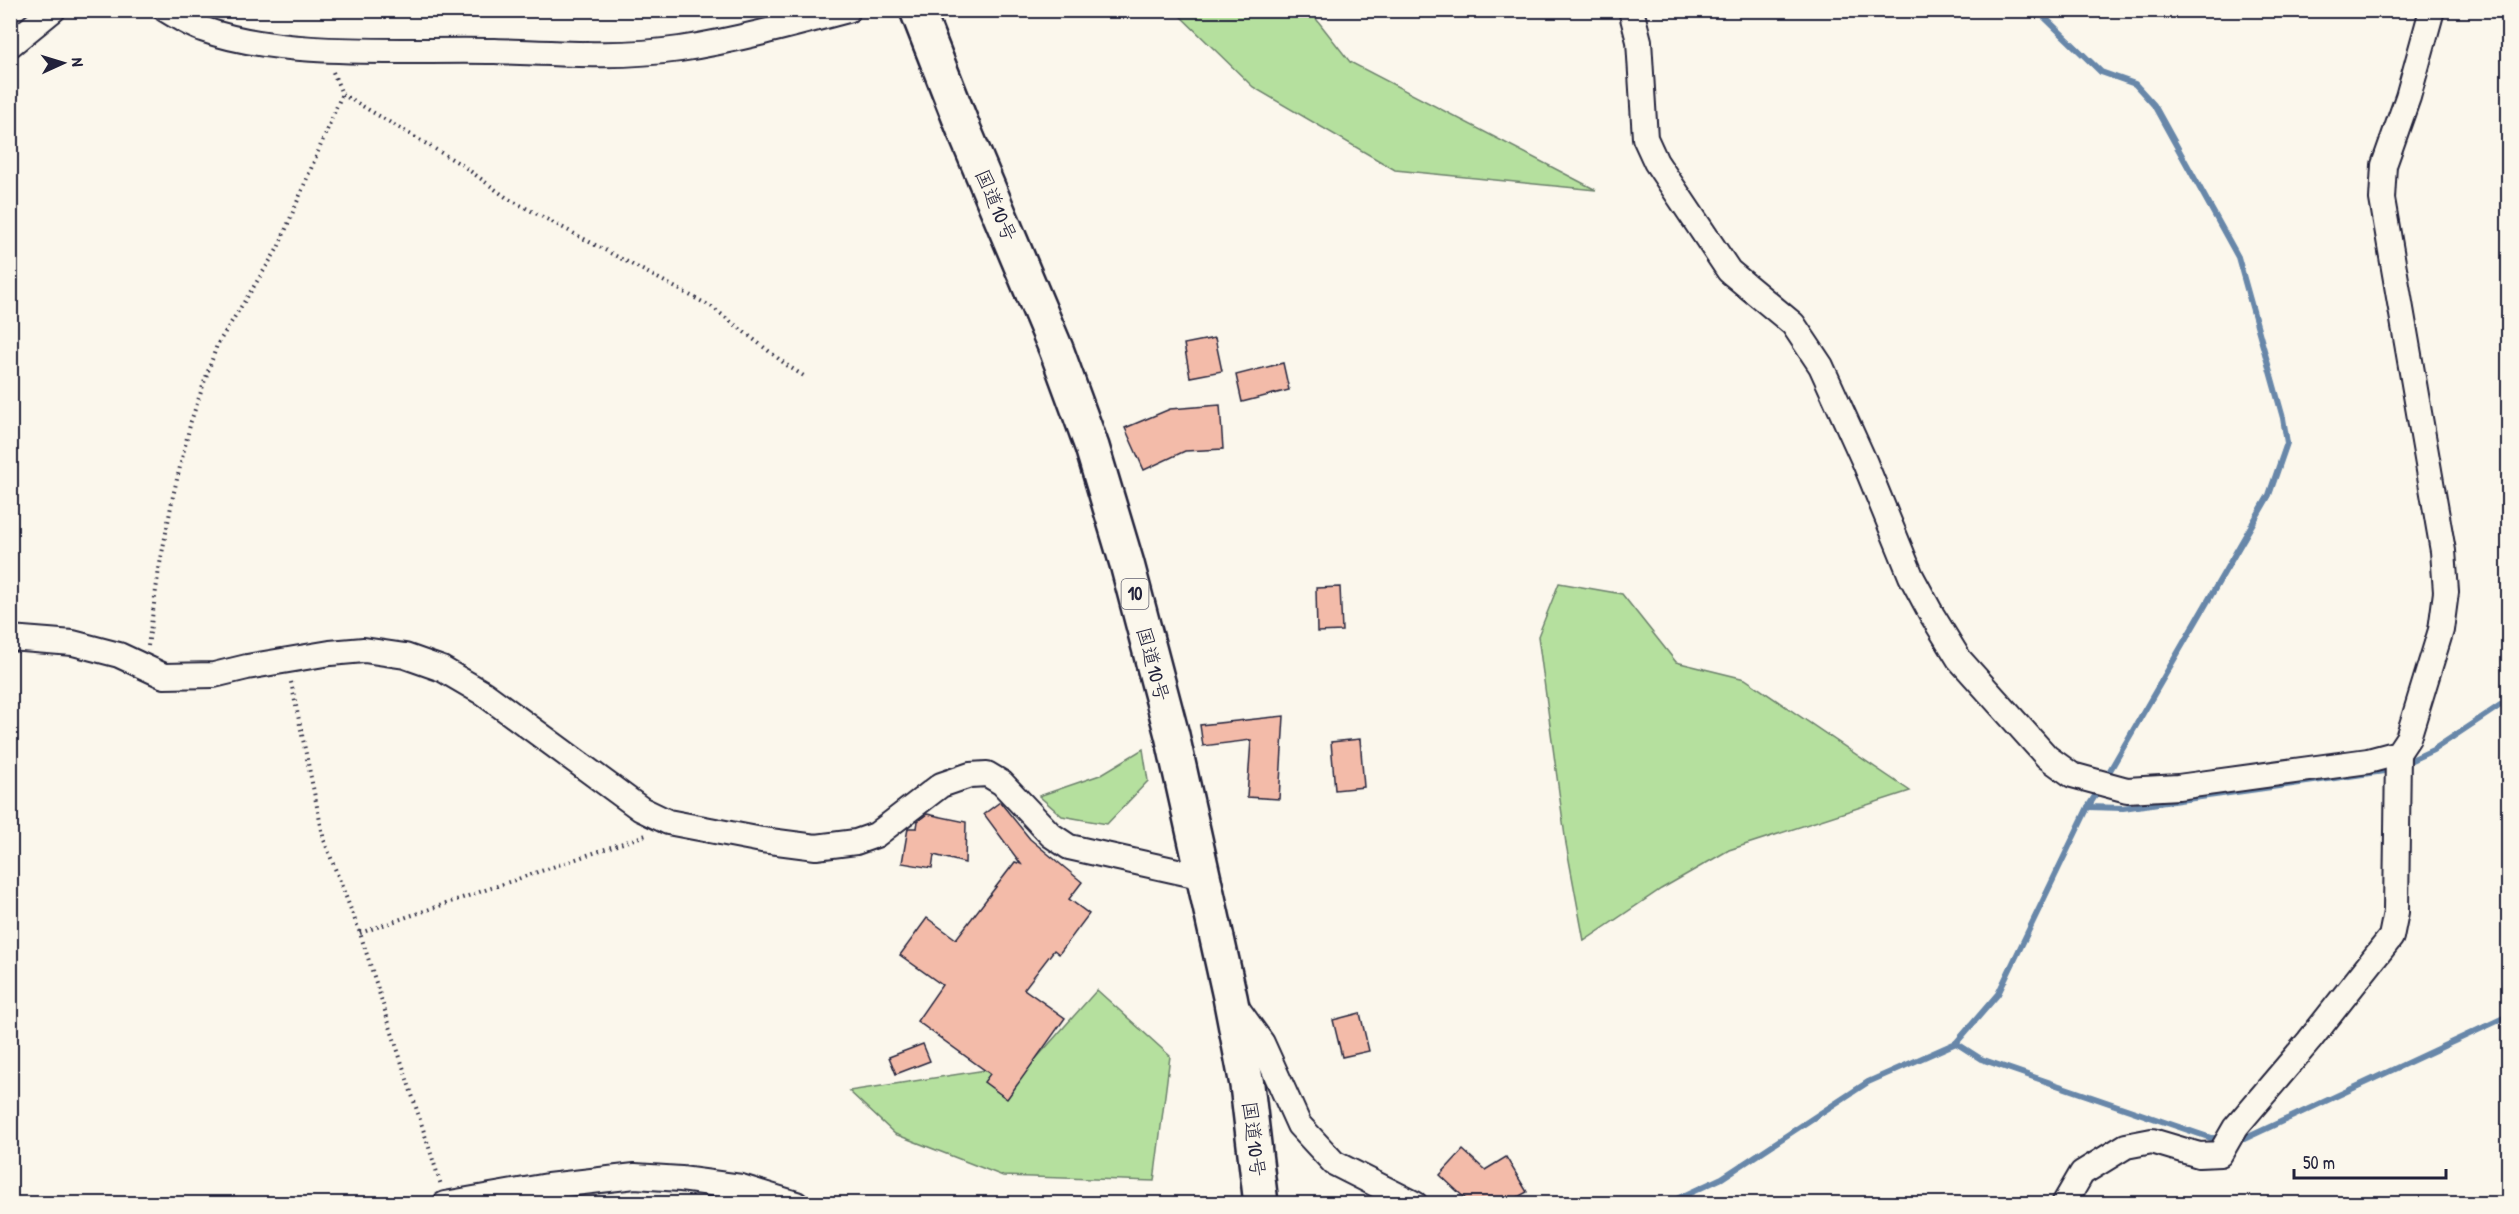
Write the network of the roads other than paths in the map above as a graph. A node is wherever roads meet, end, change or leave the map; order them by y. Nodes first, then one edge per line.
1 (53, 10) edge
2 (166, 10) edge
3 (848, 10) edge
4 (917, 10) edge
5 (1631, 10) edge
6 (2432, 10) edge
7 (10, 45) edge
8 (10, 638) edge
9 (2398, 753) junction
10 (1204, 877) junction
11 (1230, 998) junction
12 (446, 1203) edge
13 (796, 1203) edge
14 (1262, 1203) edge
15 (1415, 1203) edge
16 (2064, 1203) edge

1 - 7 street
2 - 3 street
4 - 10 highway, 国道10号 / 10
5 - 9 street
6 - 9 street
8 - 10 street
9 - 16 street
10 - 11 highway, 国道10号 / 10
11 - 14 highway, 国道10号 / 10
11 - 15 street
12 - 13 street

